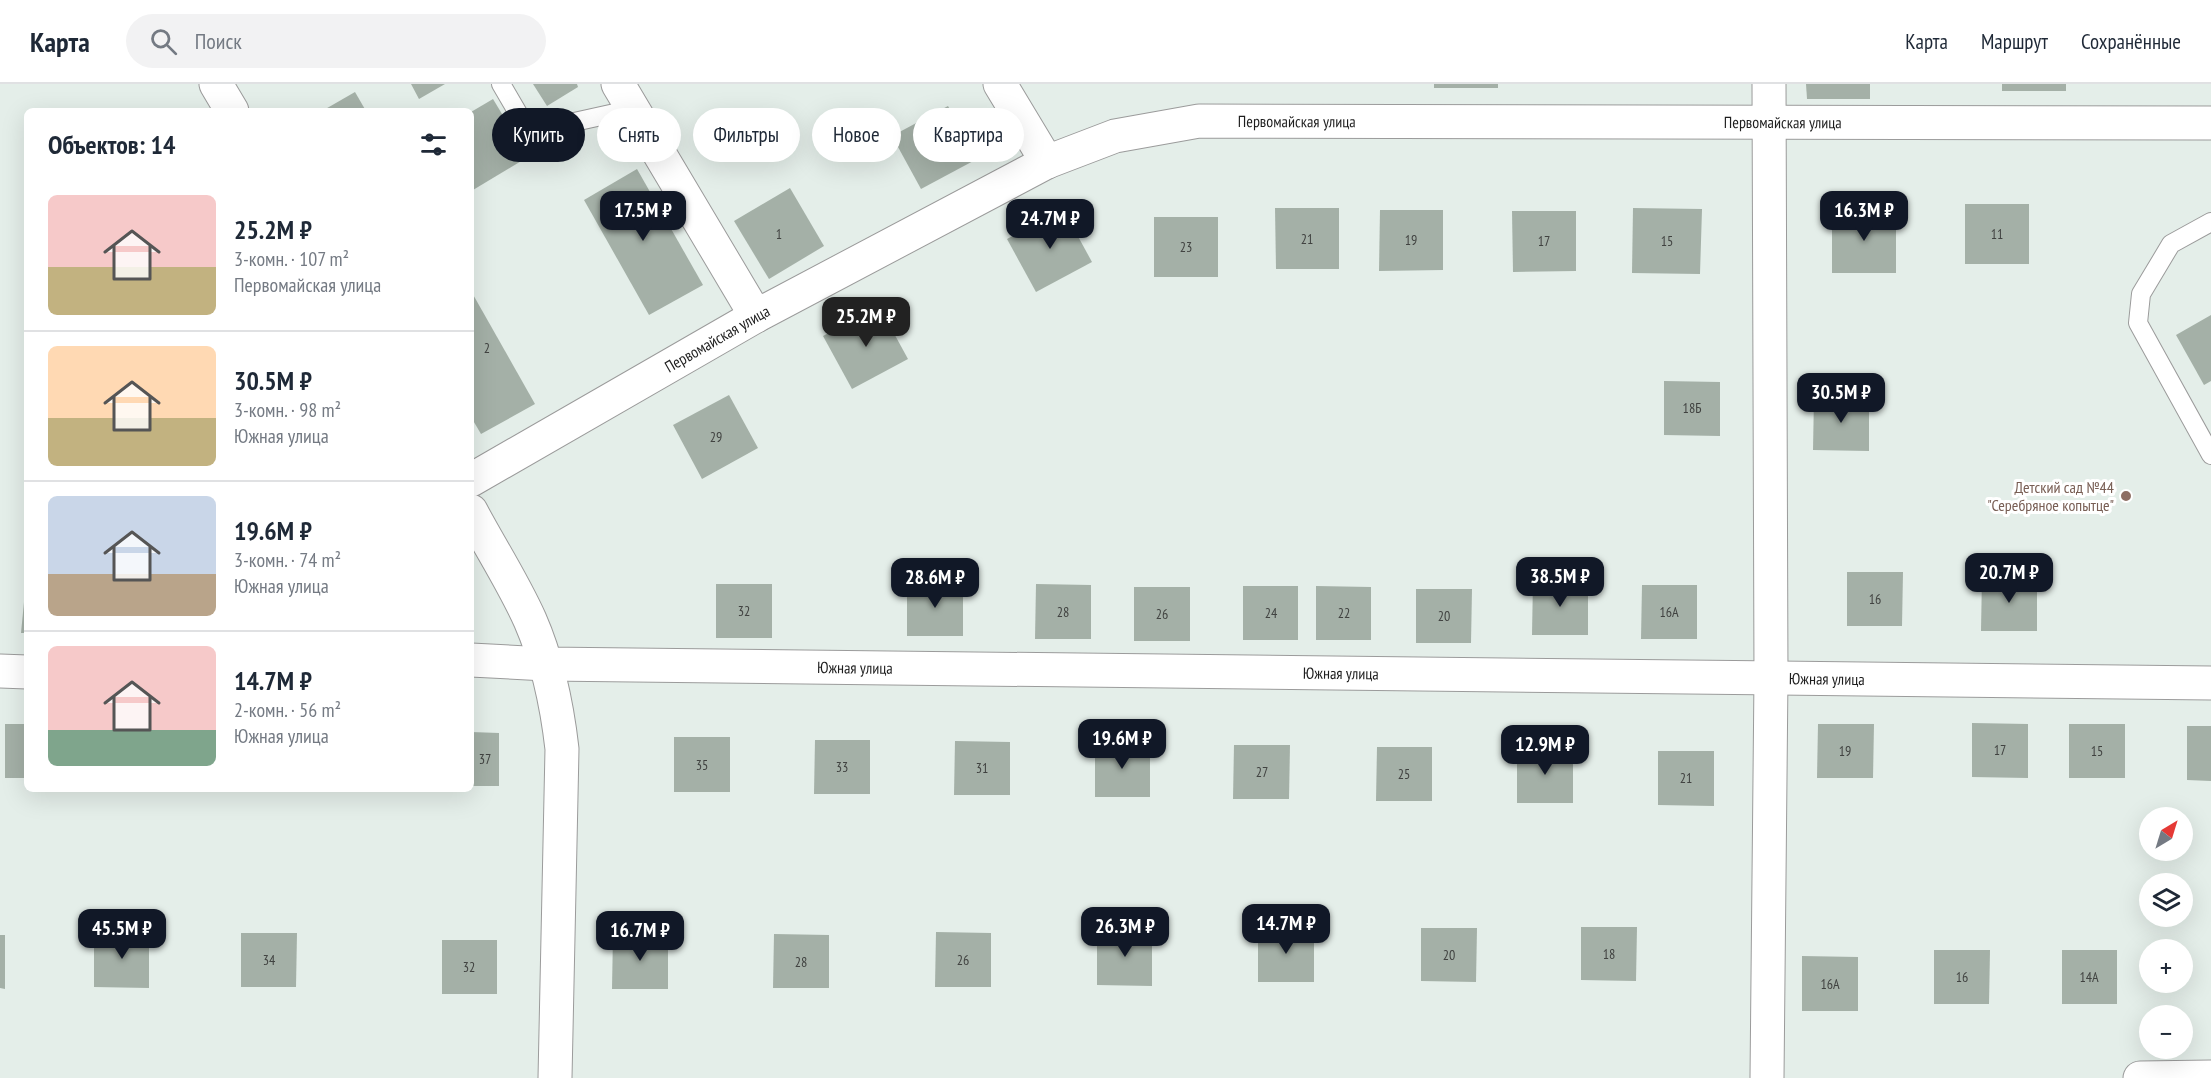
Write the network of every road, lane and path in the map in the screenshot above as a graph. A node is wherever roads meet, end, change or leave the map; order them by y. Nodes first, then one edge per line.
1 (216, 84) edge
2 (501, 84) edge
3 (1000, 84) edge
4 (1768, 84) edge
5 (626, 97) edge
6 (230, 108) edge
7 (2211, 123) edge
8 (1768, 124) junction
9 (1047, 162) junction
10 (2211, 222) edge
11 (756, 316) junction
12 (2211, 455) edge
13 (474, 478) edge
14 (474, 517) edge
15 (474, 660) edge
16 (546, 664) junction
17 (0, 671) edge
18 (24, 672) edge
19 (1771, 676) junction
20 (2211, 683) edge
21 (2211, 1077) edge
22 (555, 1078) edge
23 (1767, 1078) edge
24 (2140, 1078) edge

1 - 6 street
2 - 5 lane
3 - 9 street
4 - 8 street
5 - 11 street
7 - 8 street, Первомайская улица
8 - 9 street, Первомайская улица
8 - 19 street
9 - 11 street, Первомайская улица
10 - 12 lane
11 - 13 street, Первомайская улица
14 - 16 street
15 - 16 street, Южная улица
16 - 19 street, Южная улица
16 - 22 street
17 - 18 street
19 - 20 street, Южная улица
19 - 23 street
21 - 24 street

